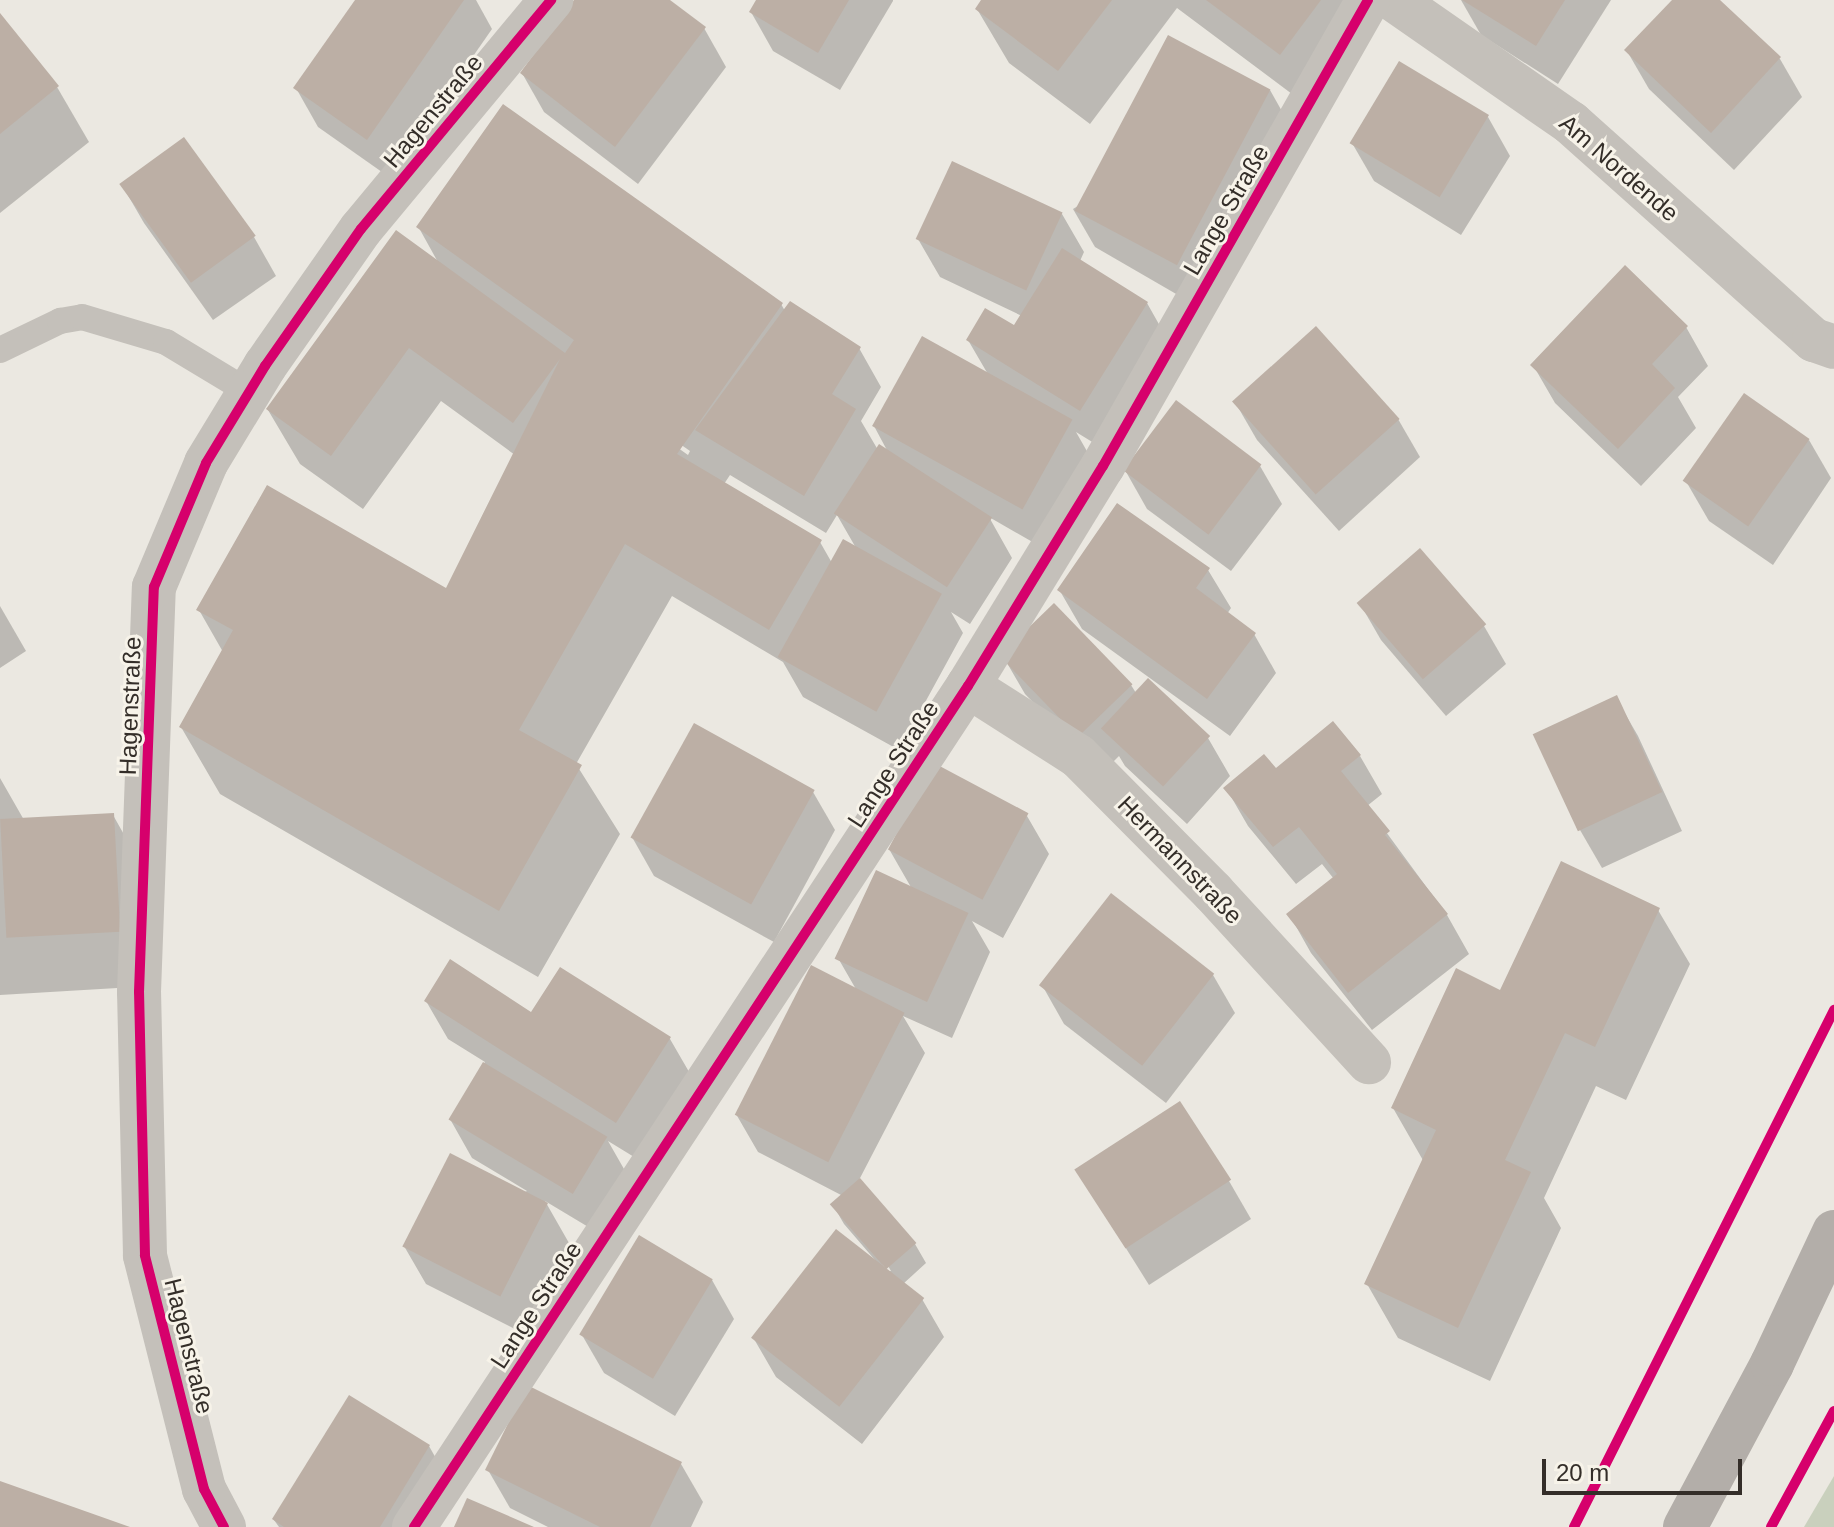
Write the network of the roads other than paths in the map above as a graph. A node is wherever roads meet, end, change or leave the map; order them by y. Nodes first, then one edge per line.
1 (551, 0) edge
2 (1368, 0) edge
3 (1394, 0) edge
4 (1834, 347) edge
5 (0, 350) edge
6 (249, 392) junction
7 (968, 686) junction
8 (1369, 1062) dead end
9 (1834, 1232) edge
10 (224, 1527) edge
11 (414, 1527) edge
12 (1685, 1527) edge

1 - 6 street, Hagenstraße
2 - 7 street, Lange Straße
3 - 4 street, Am Nordende
5 - 6 lane
6 - 10 street, Hagenstraße
7 - 8 street, Hermannstraße
7 - 11 street, Lange Straße
9 - 12 main road

